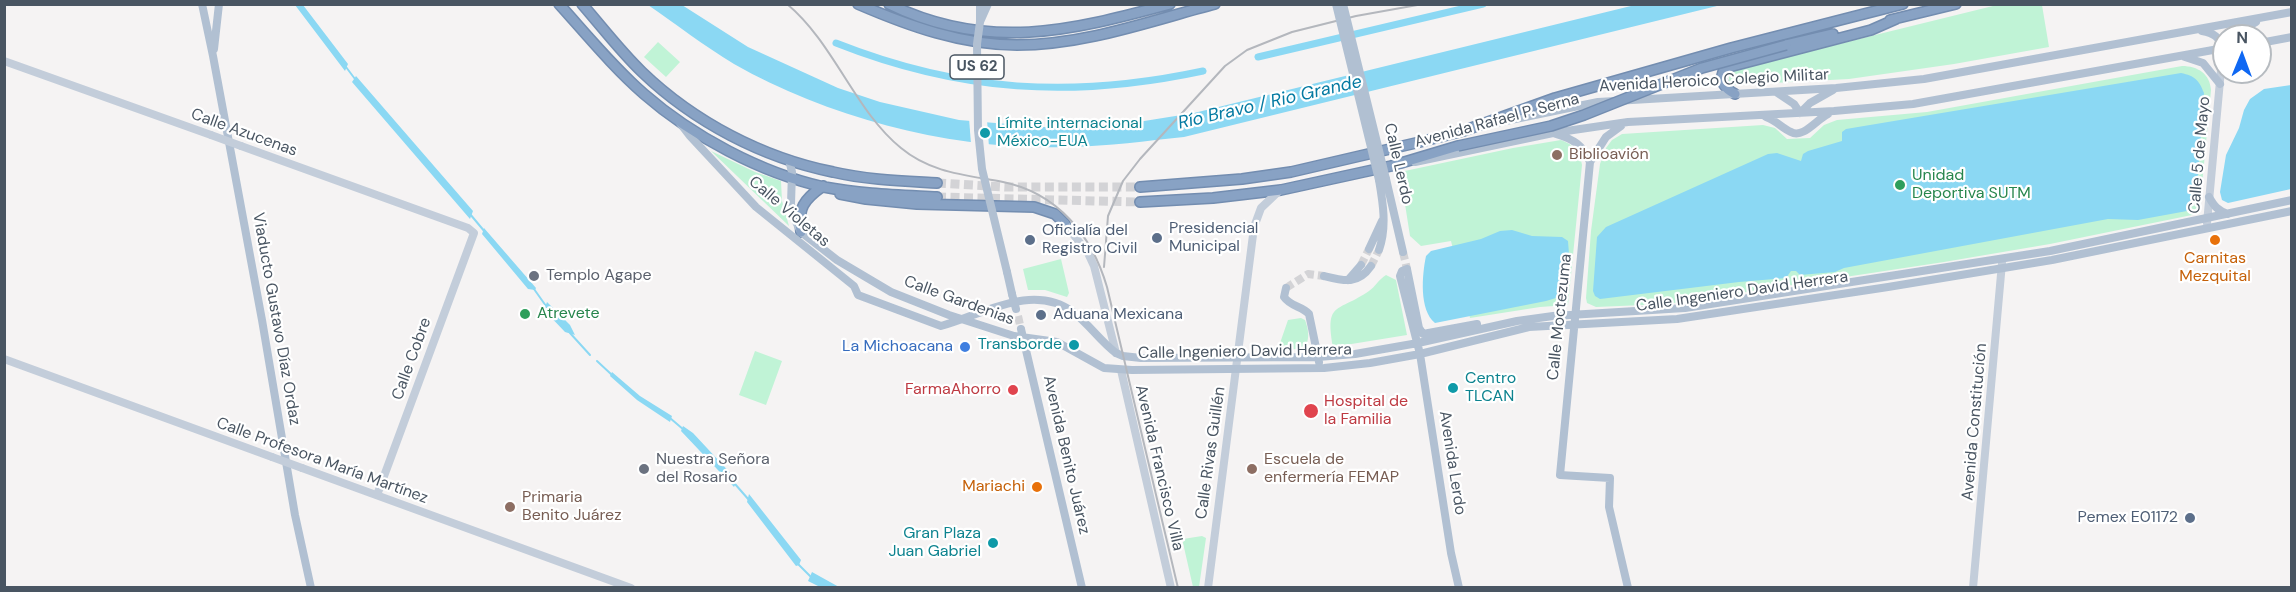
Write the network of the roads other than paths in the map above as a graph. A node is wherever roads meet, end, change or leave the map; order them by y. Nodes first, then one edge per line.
1 (201, 4) edge
2 (219, 4) edge
3 (559, 4) edge
4 (582, 4) edge
5 (858, 4) edge
6 (889, 4) edge
7 (980, 4) edge
8 (988, 4) edge
9 (1134, 4) edge
10 (1170, 4) edge
11 (1215, 4) edge
12 (1336, 4) edge
13 (1343, 4) edge
14 (1903, 4) edge
15 (1956, 4) edge
16 (2292, 12) edge
17 (2264, 18) junction
18 (1896, 19) junction
19 (980, 22) junction
20 (2253, 24) edge
21 (2197, 30) junction
22 (1029, 34) junction
23 (2212, 34) edge
24 (2292, 37) edge
25 (2272, 41) edge
26 (2212, 50) edge
27 (213, 56) junction
28 (2181, 56) junction
29 (4, 60) edge
30 (2212, 70) edge
31 (1359, 84) junction
32 (2221, 84) edge
33 (1836, 88) junction
34 (1775, 92) junction
35 (1735, 94) junction
36 (1834, 111) junction
37 (1800, 113) junction
38 (1762, 115) junction
39 (678, 121) junction
40 (1628, 122) junction
41 (1463, 131) junction
42 (1552, 133) junction
43 (789, 160) junction
44 (1590, 162) junction
45 (1391, 166) junction
46 (792, 177) junction
47 (1383, 180) junction
48 (938, 183) tunnel mouth
49 (825, 187) junction
50 (1140, 187) tunnel mouth
51 (1281, 189) junction
52 (937, 197) tunnel mouth
53 (2210, 197) junction
54 (2292, 200) edge
55 (1140, 202) tunnel mouth
56 (2292, 211) edge
57 (2228, 214) junction
58 (1384, 218) junction
59 (1065, 224) joint
60 (2207, 224) junction
61 (801, 232) junction
62 (474, 233) joint
63 (1369, 249) tunnel mouth
64 (1379, 250) tunnel mouth
65 (1402, 252) tunnel mouth
66 (2002, 263) junction
67 (1361, 265) tunnel mouth
68 (1371, 266) tunnel mouth
69 (1324, 276) tunnel mouth
70 (1348, 280) junction
71 (1286, 288) dead end
72 (858, 295) joint
73 (1017, 313) tunnel mouth
74 (1576, 319) junction
75 (960, 320) junction
76 (1501, 324) junction
77 (941, 326) joint
78 (1467, 332) junction
79 (1023, 334) junction
80 (1482, 338) junction
81 (1418, 343) junction
82 (1116, 353) junction
83 (1420, 354) junction
84 (1318, 357) junction
85 (1237, 358) junction
86 (4, 359) edge
87 (1321, 368) junction
88 (1236, 369) junction
89 (1121, 370) junction
90 (377, 495) junction
91 (311, 588) edge
92 (631, 588) edge
93 (1082, 588) edge
94 (1171, 588) edge
95 (1209, 588) edge
96 (1458, 588) edge
97 (1628, 588) edge
98 (1973, 588) edge

1 - 27 main road, Viaducto Gustavo Díaz Ordaz
2 - 27 main road, Viaducto Gustavo Díaz Ordaz
3 - 39 highway
4 - 43 highway
5 - 11 highway
6 - 22 highway
7 - 19 main road, US 62, bridge
8 - 19 main road, US 62, bridge
9 - 22 highway
10 - 22 highway
12 - 31 main road, bridge
13 - 31 main road, bridge
14 - 41 highway, Avenida Rafael P. Serna
15 - 18 highway, Avenida Rafael P. Serna
16 - 17 main road, Avenida Heroico Colegio Militar
17 - 20 main road
17 - 21 main road, Avenida Heroico Colegio Militar
18 - 35 highway
18 - 45 highway, Avenida Rafael P. Serna, bridge
19 - 73 main road, US 62, bridge
21 - 23 main road
21 - 33 main road, Avenida Heroico Colegio Militar
24 - 25 main road
26 - 28 main road
27 - 91 main road, Viaducto Gustavo Díaz Ordaz
28 - 30 main road
28 - 36 main road
29 - 62 street, Calle Azucenas, bridge
31 - 47 main road, bridge
32 - 53 street, Calle 5 de Mayo
33 - 34 main road, Avenida Heroico Colegio Militar
33 - 37 main road
34 - 35 main road, Avenida Heroico Colegio Militar
34 - 37 main road
35 - 41 main road, Avenida Heroico Colegio Militar
36 - 37 main road
36 - 38 main road
37 - 38 main road
38 - 40 main road
39 - 46 highway
39 - 72 main road, Calle Violetas
40 - 42 main road
40 - 44 main road, Calle Moctezuma
41 - 50 highway, Avenida Heroico Colegio Militar
42 - 44 main road
42 - 45 main road
43 - 46 main road
43 - 48 highway
44 - 74 main road, Calle Moctezuma
45 - 51 highway
46 - 49 highway
46 - 61 main road
47 - 58 main road
47 - 65 main road, Calle Lerdo
49 - 52 highway
49 - 59 highway
49 - 61 highway
51 - 55 highway
51 - 85 street, Calle Rivas Guillén
53 - 57 main road
53 - 60 street, Calle 5 de Mayo
54 - 57 main road, Calle Ingeniero David Herrera
56 - 60 main road, Calle Ingeniero David Herrera
57 - 60 main road, Calle Ingeniero David Herrera
58 - 63 main road
58 - 64 main road
59 - 82 street, Avenida Francisco Villa
60 - 66 main road, Calle Ingeniero David Herrera
61 - 75 main road, Calle Gardenias
62 - 90 street, Calle Cobre
66 - 74 main road, Calle Ingeniero David Herrera
66 - 98 street, Avenida Constitución
67 - 70 main road
68 - 70 main road
69 - 70 main road
71 - 84 main road
72 - 77 main road, Calle Gardenias
74 - 76 main road, Calle Ingeniero David Herrera
74 - 80 main road, Calle Ingeniero David Herrera
74 - 97 main road, Calle Moctezuma
75 - 77 main road, Calle Ingeniero David Herrera
75 - 79 main road, Calle Gardenias
75 - 82 main road, Calle Ingeniero David Herrera
76 - 78 main road, Calle Ingeniero David Herrera
76 - 81 main road, Avenida Lerdo
78 - 80 main road
78 - 81 main road, Calle Ingeniero David Herrera
79 - 89 main road, Calle Gardenias
79 - 93 main road, Avenida Benito Juárez
80 - 83 main road, Calle Ingeniero David Herrera
81 - 83 main road, Avenida Lerdo
81 - 84 main road, Calle Ingeniero David Herrera
82 - 85 main road, Calle Ingeniero David Herrera
82 - 89 main road, Avenida Francisco Villa
83 - 87 main road, Calle Ingeniero David Herrera
83 - 96 main road, Avenida Lerdo
84 - 85 main road, Calle Ingeniero David Herrera
84 - 87 main road
85 - 88 street, Calle Rivas Guillén
86 - 90 street, Calle Profesora María Martínez, bridge
87 - 88 main road, Calle Ingeniero David Herrera
88 - 89 main road, Calle Ingeniero David Herrera
88 - 95 street, Calle Rivas Guillén
89 - 94 street, Avenida Francisco Villa
90 - 92 street, Calle Profesora María Martínez

